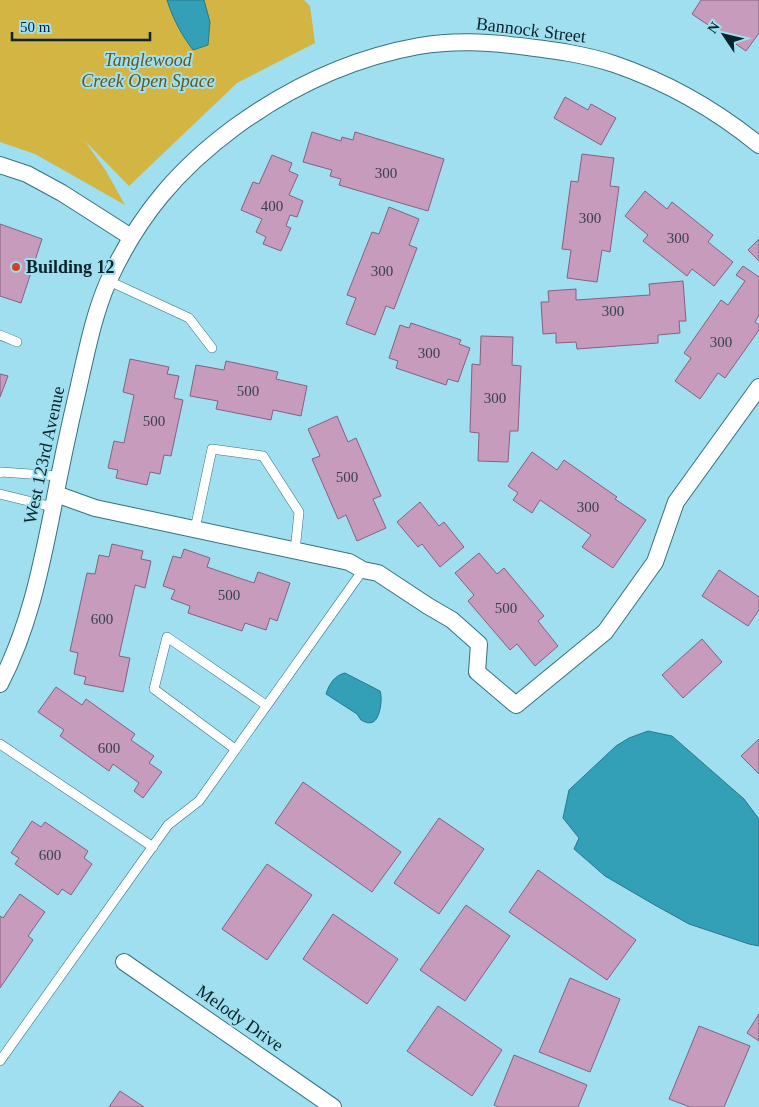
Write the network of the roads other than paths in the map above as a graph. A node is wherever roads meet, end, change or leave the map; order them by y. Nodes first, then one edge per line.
1 (759, 145) edge
2 (0, 165) edge
3 (131, 237) junction
4 (109, 281) junction
5 (0, 335) edge
6 (17, 342) dead end
7 (212, 348) dead end
8 (759, 387) edge
9 (0, 473) edge
10 (59, 476) junction
11 (0, 494) edge
12 (54, 501) junction
13 (195, 529) junction
14 (295, 551) junction
15 (363, 570) junction
16 (0, 684) edge
17 (266, 705) junction
18 (0, 744) edge
19 (235, 749) junction
20 (153, 847) junction
21 (124, 962) dead end
22 (0, 1061) edge
23 (333, 1107) edge

1 - 3 street, Bannock Street
2 - 3 street
3 - 4 street, West 123rd Avenue
4 - 7 lane
4 - 10 street, West 123rd Avenue
5 - 6 lane
8 - 15 street
9 - 10 lane
10 - 12 street, West 123rd Avenue
11 - 12 lane
12 - 13 street
12 - 16 street, West 123rd Avenue
13 - 14 street
13 - 14 lane
14 - 15 street
15 - 17 lane
17 - 19 lane
17 - 19 lane
18 - 20 lane
19 - 20 lane
20 - 22 lane
21 - 23 street, Melody Drive

